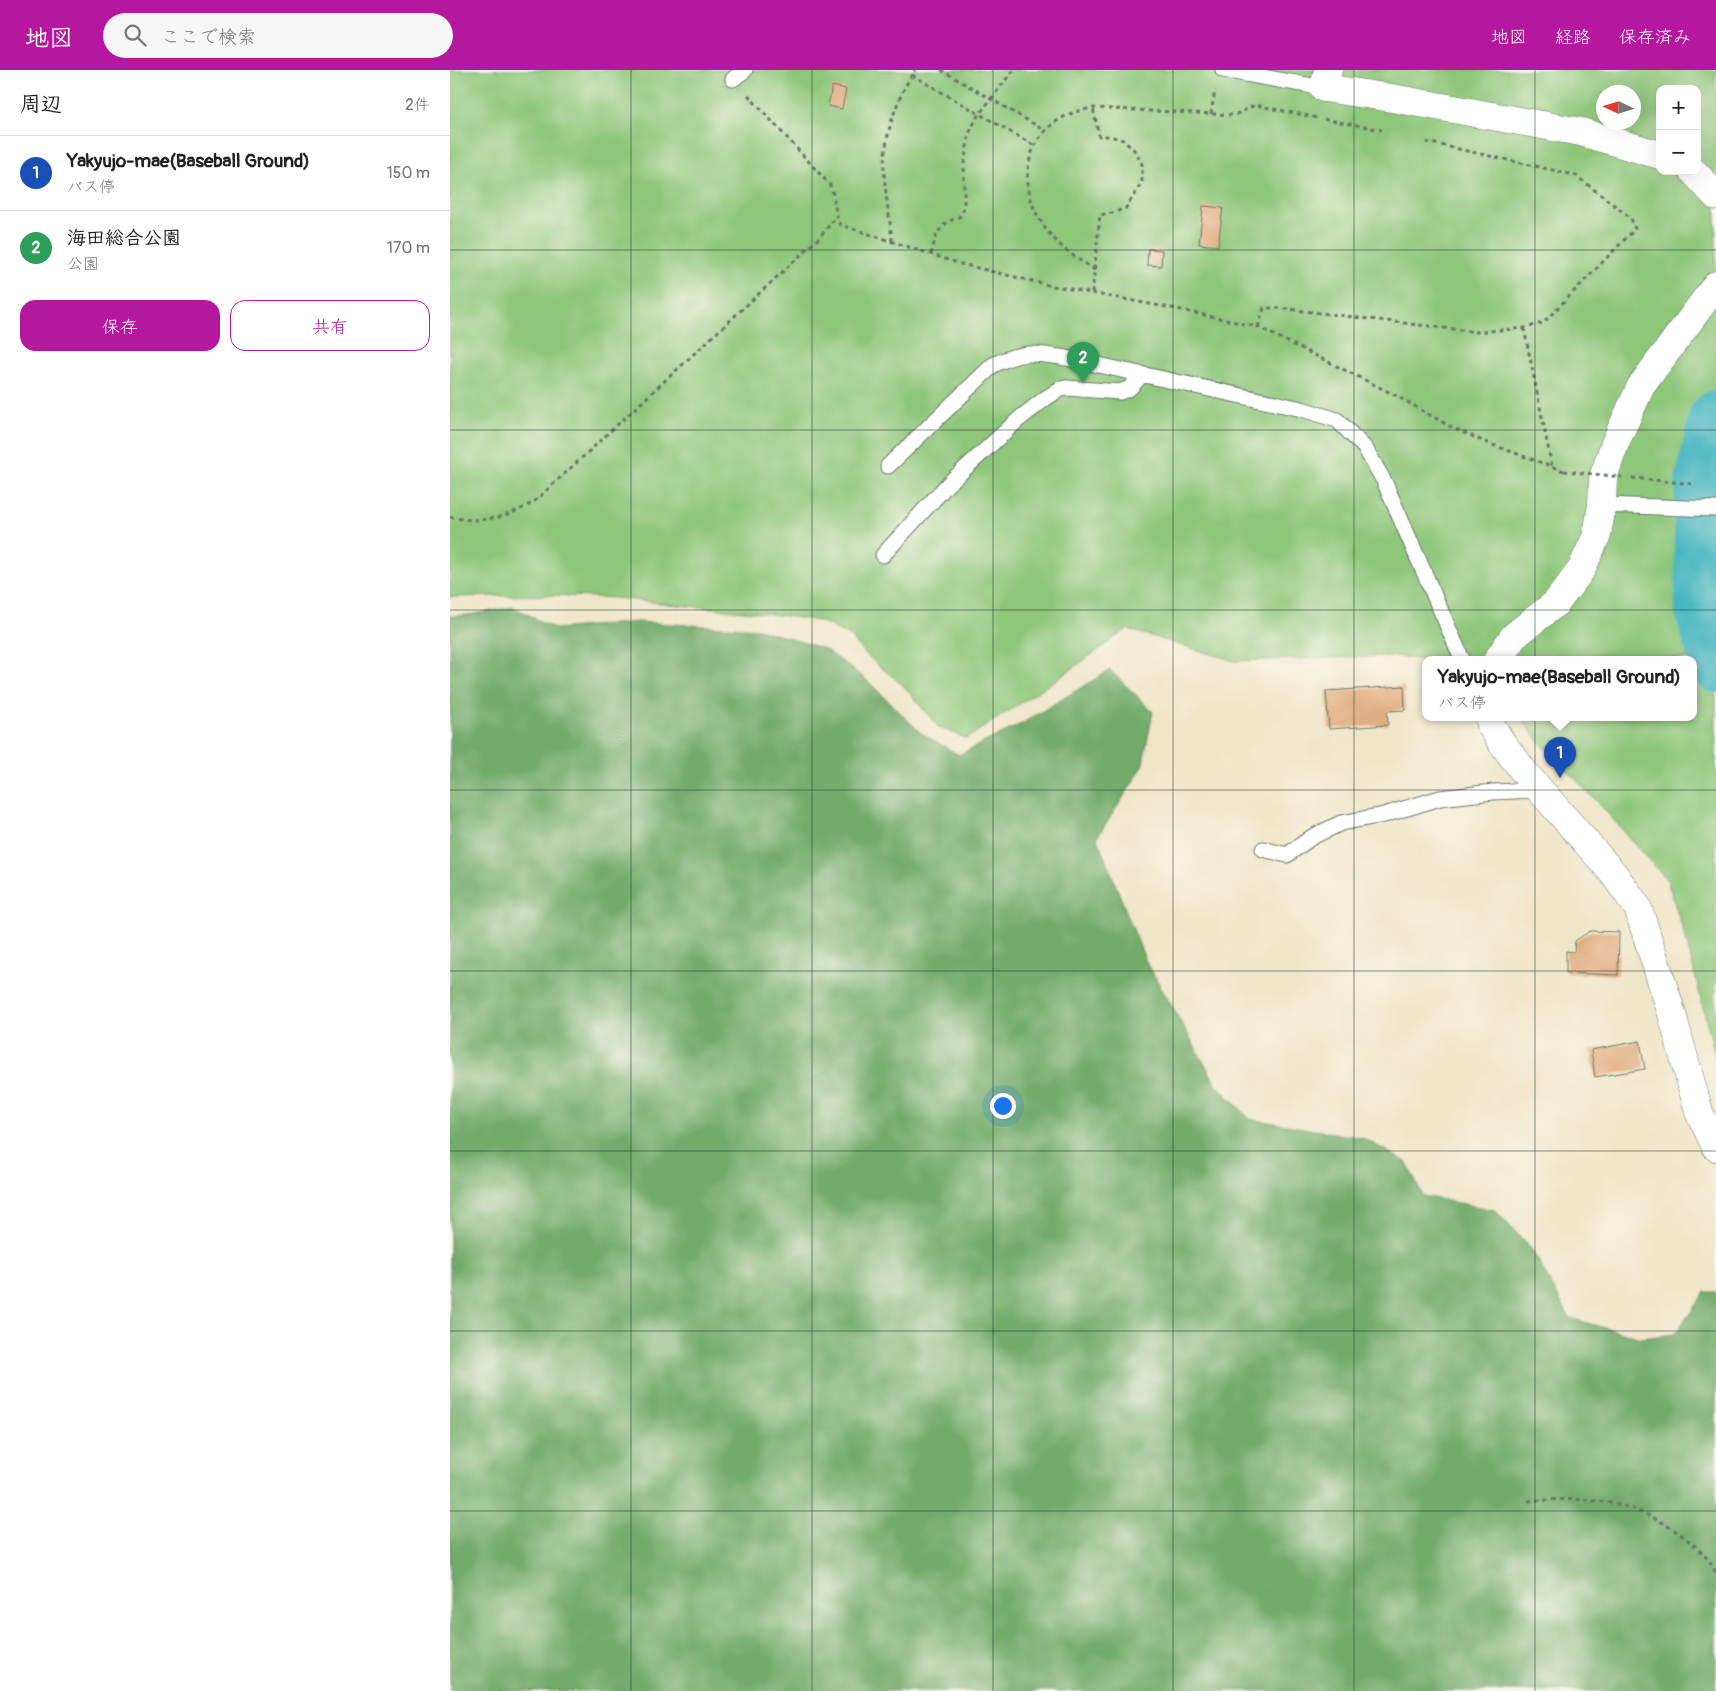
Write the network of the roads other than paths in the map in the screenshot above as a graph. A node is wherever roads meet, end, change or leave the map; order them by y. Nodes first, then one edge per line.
1 (1223, 70) edge
2 (1326, 79) edge
3 (1656, 155) edge
4 (1697, 175) edge
5 (1716, 196) edge
6 (1716, 285) edge
7 (1142, 375) junction
8 (888, 466) dead end
9 (1602, 506) junction
10 (1716, 509) edge
11 (883, 555) dead end
12 (1461, 656) edge
13 (1500, 656) edge
14 (1490, 721) edge
15 (1540, 790) junction
16 (1263, 849) dead end
17 (1716, 1147) edge

1 - 2 lane
2 - 3 street
4 - 5 street
6 - 9 street
7 - 8 lane
7 - 11 lane
7 - 12 lane
9 - 10 lane
9 - 13 street
14 - 15 street
15 - 16 lane
15 - 17 street

